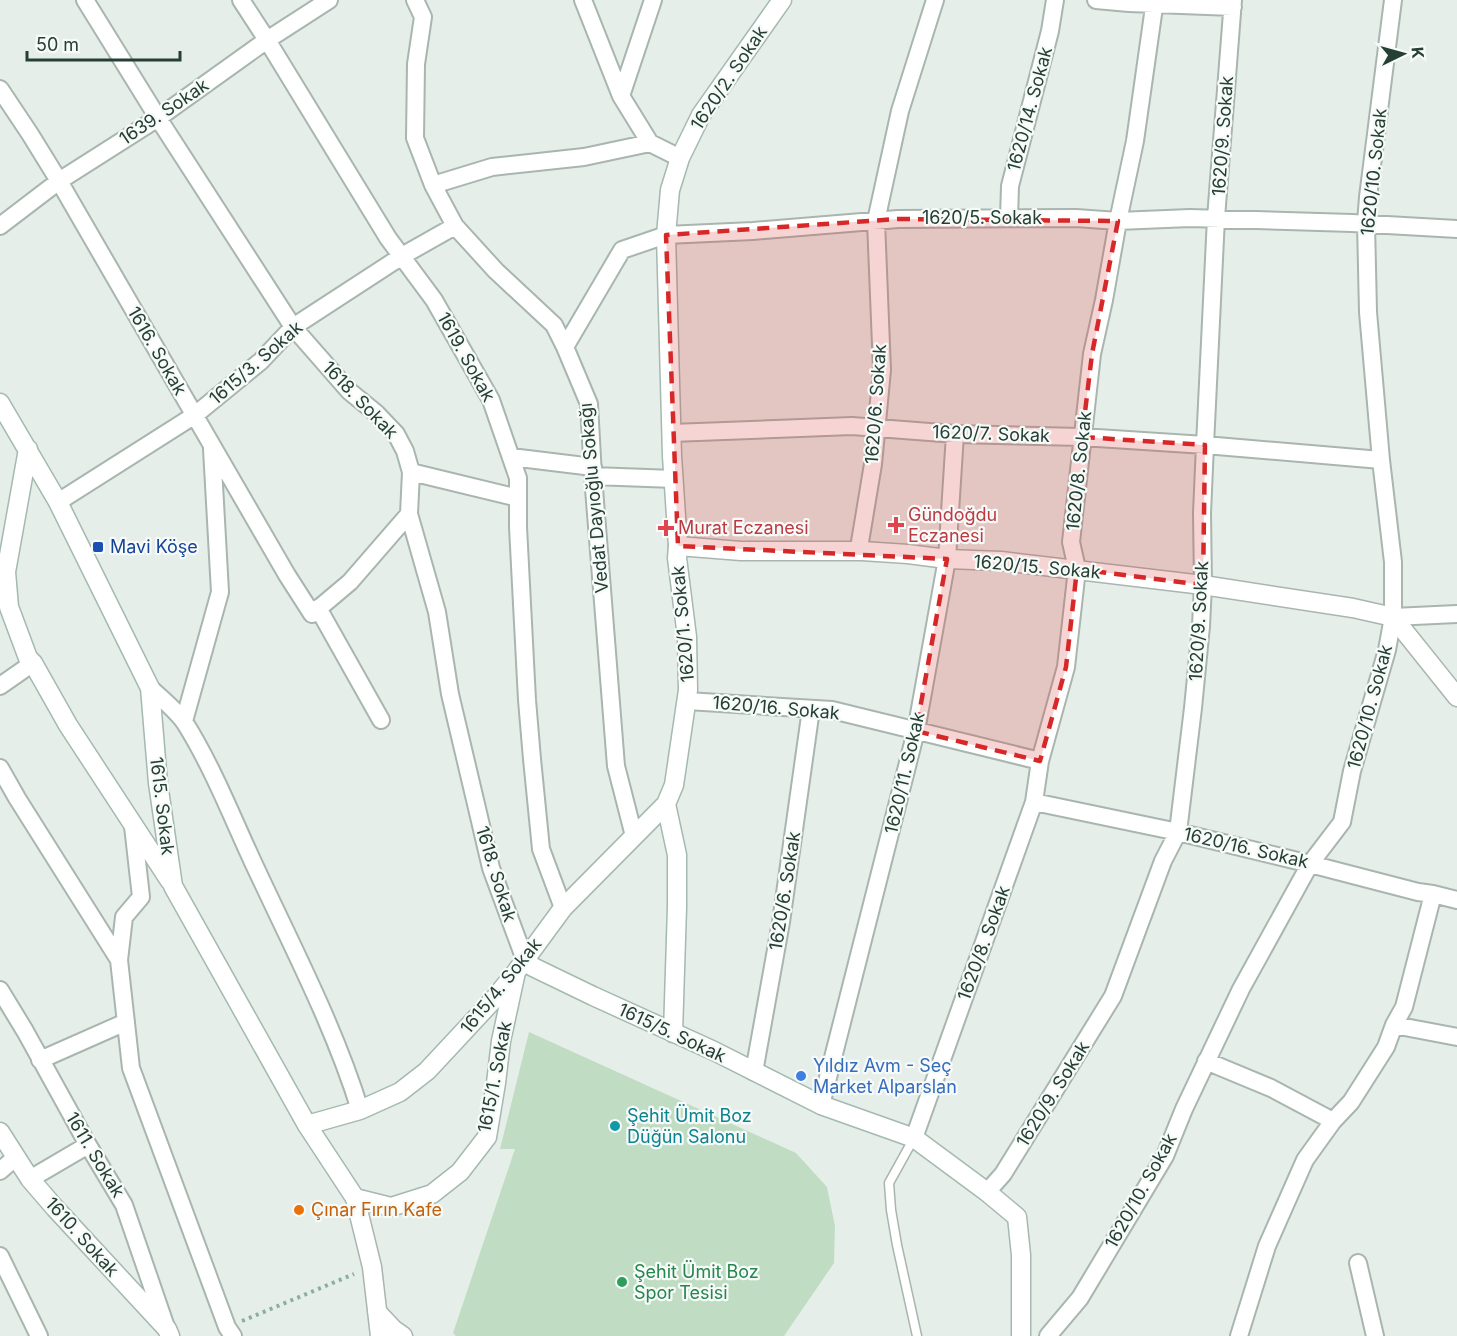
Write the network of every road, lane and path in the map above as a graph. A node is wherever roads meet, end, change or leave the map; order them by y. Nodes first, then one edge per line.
1 (85, 0) edge
2 (241, 0) edge
3 (329, 0) edge
4 (415, 0) edge
5 (583, 0) edge
6 (653, 0) edge
7 (782, 0) edge
8 (935, 0) edge
9 (1055, 0) edge
10 (1096, 0) edge
11 (1393, 0) edge
12 (1154, 2) edge
13 (1233, 3) edge
14 (267, 40) junction
15 (0, 89) edge
16 (621, 96) junction
17 (158, 118) junction
18 (650, 143) junction
19 (680, 158) junction
20 (59, 181) junction
21 (433, 185) junction
22 (1009, 218) junction
23 (1216, 218) junction
24 (876, 220) junction
25 (1118, 221) junction
26 (1366, 223) junction
27 (0, 225) edge
28 (455, 226) junction
29 (1457, 229) edge
30 (666, 235) junction
31 (402, 256) junction
32 (293, 327) junction
33 (565, 347) junction
34 (0, 403) edge
35 (195, 415) junction
36 (877, 428) junction
37 (672, 433) junction
38 (955, 434) junction
39 (1082, 437) junction
40 (212, 445) junction
41 (1205, 445) junction
42 (28, 449) junction
43 (511, 457) junction
44 (1381, 460) junction
45 (593, 471) junction
46 (411, 472) junction
47 (674, 479) junction
48 (518, 498) junction
49 (58, 501) junction
50 (409, 514) junction
51 (678, 546) junction
52 (862, 551) junction
53 (947, 559) junction
54 (1077, 569) junction
55 (1203, 585) junction
56 (315, 611) junction
57 (1457, 614) edge
58 (1393, 617) junction
59 (33, 663) junction
60 (0, 686) edge
61 (150, 688) junction
62 (1457, 697) edge
63 (687, 700) junction
64 (812, 709) junction
65 (381, 720) dead end
66 (184, 721) junction
67 (916, 731) junction
68 (1040, 761) junction
69 (0, 768) edge
70 (1034, 802) junction
71 (666, 804) junction
72 (133, 826) junction
73 (1178, 832) junction
74 (634, 836) junction
75 (1310, 864) junction
76 (173, 886) junction
77 (1433, 894) junction
78 (1457, 900) edge
79 (563, 908) junction
80 (119, 960) junction
81 (520, 966) junction
82 (0, 990) edge
83 (126, 1023) junction
84 (1394, 1025) junction
85 (673, 1033) junction
86 (1457, 1037) edge
87 (40, 1060) junction
88 (1206, 1061) junction
89 (754, 1072) junction
90 (821, 1106) junction
91 (360, 1110) junction
92 (1333, 1121) junction
93 (307, 1125) junction
94 (0, 1132) edge
95 (914, 1138) junction
96 (88, 1145) junction
97 (16, 1157) junction
98 (0, 1171) edge
99 (30, 1179) junction
100 (987, 1192) junction
101 (355, 1198) junction
102 (0, 1256) edge
103 (1358, 1263) dead end
104 (372, 1267) junction
105 (377, 1312) junction
106 (230, 1331) edge
107 (168, 1333) edge
108 (401, 1335) edge
109 (39, 1336) edge
110 (380, 1336) edge
111 (917, 1336) edge
112 (1021, 1336) edge
113 (1048, 1336) edge
114 (1239, 1336) edge
115 (1375, 1336) edge

1 - 17 street, 1618. Sokak
2 - 14 street, 1619. Sokak
3 - 14 street, 1639. Sokak
4 - 21 street, Vedat Dayıoğlu Sokağı
5 - 16 street
6 - 16 street
7 - 19 main road, 1620/2. Sokak
8 - 24 street, 1620/6. Sokak
9 - 22 street, 1620/14. Sokak
10 - 12 street
11 - 26 street, 1620/10. Sokak
12 - 13 street
12 - 25 street, 1620/8. Sokak
13 - 23 street, 1620/9. Sokak
14 - 17 street, 1639. Sokak
14 - 31 street, 1619. Sokak
15 - 20 street, 1616. Sokak
16 - 18 street
17 - 20 street, 1639. Sokak
17 - 32 street, 1618. Sokak
18 - 19 street
18 - 21 street
19 - 30 main road, 1620/1. Sokak
20 - 27 street, 1639. Sokak
20 - 35 street, 1616. Sokak
21 - 28 street, Vedat Dayıoğlu Sokağı
22 - 24 street, 1620/5. Sokak
22 - 25 street, 1620/5. Sokak
23 - 25 street, 1620/5. Sokak
23 - 26 street, 1620/5. Sokak
23 - 41 street, 1620/9. Sokak
24 - 30 street, 1620/5. Sokak
24 - 36 street, 1620/6. Sokak
25 - 39 street, 1620/8. Sokak
26 - 29 street, 1620/5. Sokak
26 - 44 street, 1620/10. Sokak
28 - 31 street, 1615/3. Sokak
28 - 33 street, Vedat Dayıoğlu Sokağı
30 - 33 street, 1620/5. Sokak
30 - 37 main road, 1620/1. Sokak
31 - 32 street, 1615/3. Sokak
31 - 43 street, 1619. Sokak
32 - 35 street, 1615/3. Sokak
32 - 46 street, 1618. Sokak
33 - 45 street, Vedat Dayıoğlu Sokağı
34 - 42 main road, 1615. Sokak
35 - 40 street, 1616. Sokak
35 - 49 street, 1615/3. Sokak
36 - 37 street, 1620/7. Sokak
36 - 38 street, 1620/7. Sokak
36 - 52 street, 1620/6. Sokak
37 - 47 main road, 1620/1. Sokak
38 - 39 street, 1620/7. Sokak
38 - 53 street, 1620/11. Sokak
39 - 41 street, 1620/7. Sokak
39 - 54 street, 1620/8. Sokak
40 - 56 street, 1616. Sokak
40 - 66 street
41 - 44 street, 1620/7. Sokak
41 - 55 street, 1620/9. Sokak
42 - 49 main road, 1615. Sokak
42 - 59 main road
43 - 45 street
43 - 48 street, 1619. Sokak
44 - 58 street, 1620/10. Sokak
45 - 47 street
45 - 74 street, Vedat Dayıoğlu Sokağı
46 - 48 street
46 - 50 street, 1618. Sokak
47 - 51 main road, 1620/1. Sokak
48 - 79 street, 1619. Sokak
49 - 61 main road, 1615. Sokak
50 - 56 street
50 - 81 street, 1618. Sokak
51 - 52 main road, 1620/15. Sokak
51 - 63 main road, 1620/1. Sokak
52 - 53 main road, 1620/15. Sokak
53 - 54 main road, 1620/15. Sokak
53 - 67 street, 1620/11. Sokak
54 - 55 main road, 1620/15. Sokak
54 - 68 street, 1620/8. Sokak
55 - 58 main road, 1620/15. Sokak
55 - 73 street, 1620/9. Sokak
56 - 65 street, 1616. Sokak
57 - 58 street, 1620/15. Sokak
58 - 62 main road
58 - 75 street, 1620/10. Sokak
59 - 60 street
59 - 72 main road
61 - 66 street
61 - 76 main road, 1615. Sokak
63 - 64 street, 1620/16. Sokak
63 - 71 main road, 1620/1. Sokak
64 - 67 street, 1620/16. Sokak
64 - 89 street, 1620/6. Sokak
66 - 91 street
67 - 68 street, 1620/16. Sokak
67 - 90 street, 1620/11. Sokak
68 - 70 street, 1620/8. Sokak
69 - 80 street
70 - 73 street, 1620/16. Sokak
70 - 95 street, 1620/8. Sokak
71 - 74 main road, 1615/4. Sokak
71 - 85 main road
72 - 76 main road
72 - 80 street
73 - 75 street, 1620/16. Sokak
73 - 100 street, 1620/9. Sokak
74 - 79 main road, 1615/4. Sokak
75 - 77 street, 1620/16. Sokak
75 - 88 street, 1620/10. Sokak
76 - 93 main road, 1615. Sokak
77 - 78 street, 1620/16. Sokak
77 - 84 street
79 - 81 main road, 1615/4. Sokak
80 - 83 street
81 - 85 main road, 1615/5. Sokak
81 - 91 main road, 1615/4. Sokak
81 - 101 main road, 1615/1. Sokak
82 - 87 street, 1611. Sokak
83 - 87 street
83 - 106 street
84 - 86 street
84 - 92 street
85 - 89 main road, 1615/5. Sokak
87 - 96 street, 1611. Sokak
88 - 92 street
88 - 113 street, 1620/10. Sokak
89 - 90 main road, 1615/5. Sokak
90 - 95 main road, 1615/5. Sokak
91 - 93 main road, 1615/4. Sokak
92 - 114 street
93 - 101 main road, 1615. Sokak
94 - 97 main road, 1610. Sokak
95 - 100 main road, 1615/5. Sokak
95 - 111 lane
96 - 99 street
96 - 107 street, 1611. Sokak
97 - 98 street
97 - 99 main road, 1610. Sokak
99 - 107 main road, 1610. Sokak
100 - 112 main road
101 - 104 main road
102 - 109 street
103 - 115 street
104 - 105 main road
104 - 106 path
105 - 108 main road
105 - 110 main road

